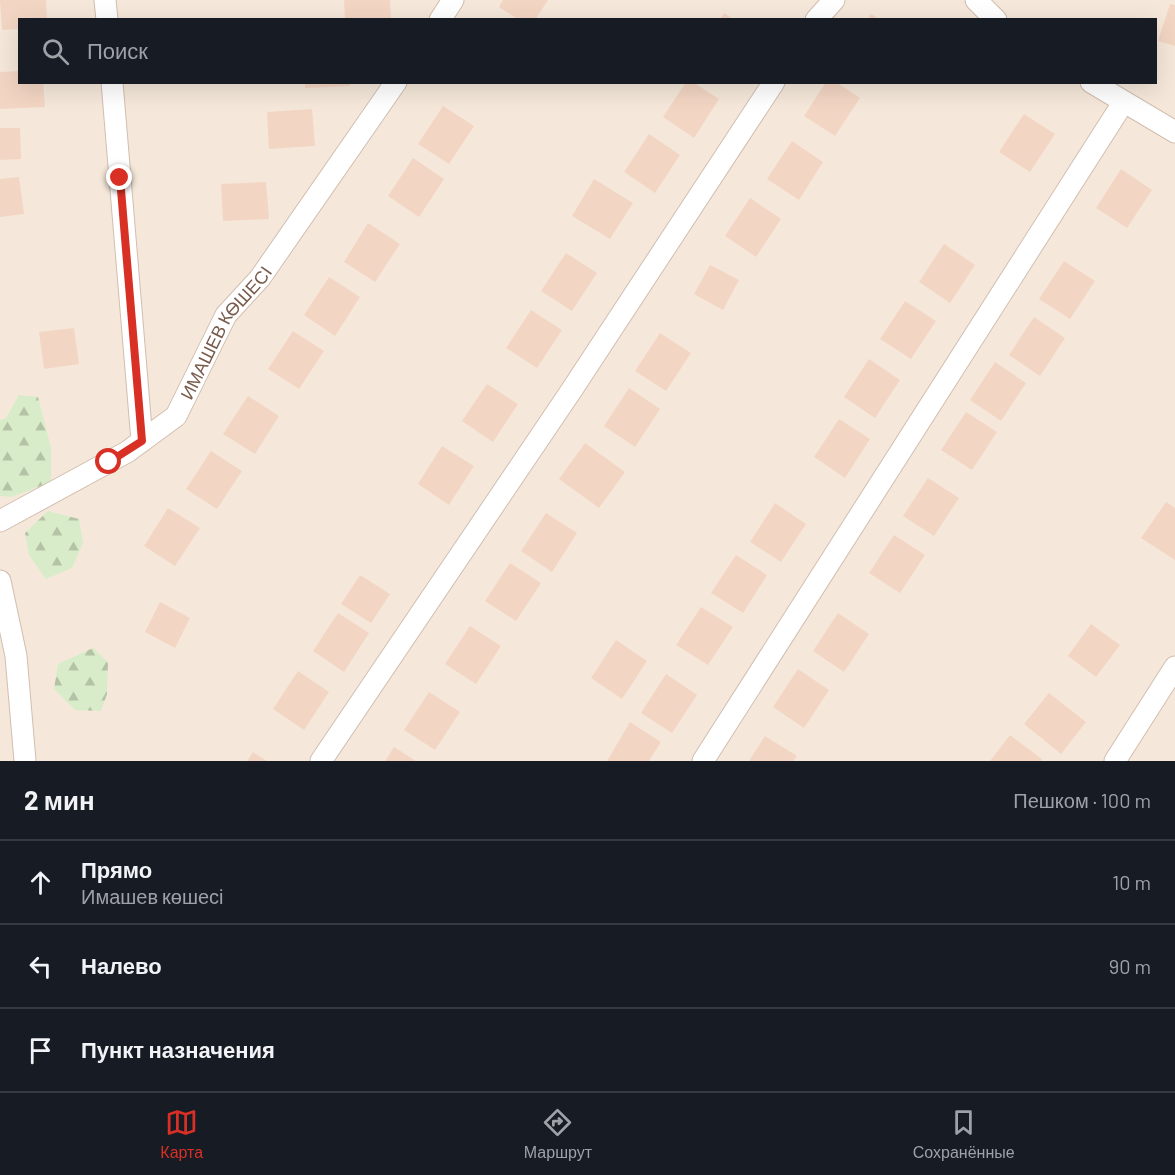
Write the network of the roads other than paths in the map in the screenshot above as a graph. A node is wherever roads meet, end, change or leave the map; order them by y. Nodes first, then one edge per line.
1 (105, 0) edge
2 (453, 0) edge
3 (834, 0) edge
4 (976, 0) edge
5 (107, 18) edge
6 (441, 18) edge
7 (818, 18) edge
8 (994, 18) edge
9 (112, 84) edge
10 (395, 84) edge
11 (773, 84) edge
12 (1094, 84) edge
13 (1123, 103) junction
14 (1175, 132) edge
15 (142, 441) junction
16 (0, 521) edge
17 (0, 581) edge
18 (1175, 667) edge
19 (25, 761) edge
20 (321, 761) edge
21 (703, 761) edge
22 (1115, 761) edge

1 - 5 street
2 - 6 street
3 - 7 street
4 - 8 street
9 - 15 street
10 - 15 street, ИМАШЕВ КӨШЕСІ
11 - 20 street
12 - 13 street
13 - 14 street
13 - 21 street
15 - 16 street, ИМАШЕВ КӨШЕСІ
17 - 19 street
18 - 22 street

